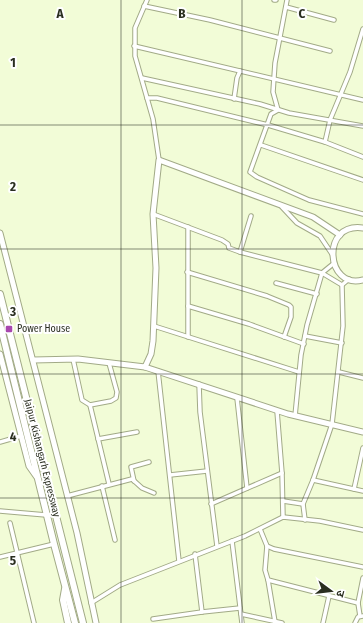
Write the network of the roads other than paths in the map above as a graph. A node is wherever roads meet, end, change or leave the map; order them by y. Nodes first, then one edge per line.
1 (147, 0) edge
2 (287, 0) edge
3 (144, 6) junction
4 (286, 7) junction
5 (334, 20) dead end
6 (363, 29) edge
7 (279, 38) junction
8 (134, 46) junction
9 (330, 51) dead end
10 (240, 71) junction
11 (142, 78) junction
12 (274, 79) junction
13 (341, 94) junction
14 (147, 98) junction
15 (234, 100) junction
16 (363, 100) edge
17 (278, 110) junction
18 (330, 120) junction
19 (268, 125) junction
20 (363, 126) edge
21 (324, 142) junction
22 (260, 145) junction
23 (363, 157) edge
24 (159, 160) junction
25 (363, 180) edge
26 (282, 207) junction
27 (153, 214) junction
28 (363, 214) edge
29 (252, 216) dead end
30 (188, 227) junction
31 (363, 228) edge
32 (0, 234) edge
33 (340, 235) junction
34 (240, 252) junction
35 (332, 254) junction
36 (333, 264) junction
37 (187, 272) junction
38 (322, 273) junction
39 (350, 279) junction
40 (363, 280) edge
41 (276, 283) dead end
42 (342, 285) junction
43 (0, 294) edge
44 (317, 294) junction
45 (188, 306) junction
46 (0, 324) edge
47 (154, 326) junction
48 (188, 336) junction
49 (305, 336) junction
50 (284, 337) junction
51 (342, 343) junction
52 (304, 344) junction
53 (0, 354) edge
54 (73, 359) junction
55 (33, 360) junction
56 (109, 363) junction
57 (145, 367) junction
58 (158, 371) junction
59 (300, 372) junction
60 (339, 372) junction
61 (363, 378) edge
62 (199, 384) junction
63 (237, 398) junction
64 (90, 405) junction
65 (277, 411) junction
66 (295, 416) junction
67 (332, 424) junction
68 (137, 432) dead end
69 (363, 432) edge
70 (21, 436) junction
71 (98, 439) junction
72 (0, 442) edge
73 (363, 448) edge
74 (149, 462) dead end
75 (207, 471) junction
76 (282, 473) junction
77 (170, 475) junction
78 (37, 477) junction
79 (313, 480) junction
80 (134, 481) junction
81 (109, 484) junction
82 (102, 486) junction
83 (248, 488) junction
84 (354, 490) junction
85 (363, 491) edge
86 (154, 493) dead end
87 (66, 496) junction
88 (283, 501) junction
89 (211, 504) junction
90 (303, 504) junction
91 (0, 511) edge
92 (46, 515) junction
93 (283, 517) junction
94 (305, 520) junction
95 (10, 523) dead end
96 (260, 529) junction
97 (363, 530) edge
98 (115, 540) dead end
99 (232, 541) junction
100 (54, 544) junction
101 (216, 546) junction
102 (267, 546) junction
103 (17, 553) junction
104 (196, 554) junction
105 (0, 557) edge
106 (179, 561) junction
107 (363, 567) edge
108 (363, 578) edge
109 (268, 580) junction
110 (66, 585) junction
111 (328, 596) junction
112 (91, 603) junction
113 (358, 603) junction
114 (240, 608) junction
115 (202, 612) junction
116 (241, 614) junction
117 (362, 616) edge
118 (153, 619) dead end
119 (275, 622) junction
120 (34, 623) edge
121 (68, 623) edge
122 (75, 623) edge
123 (83, 623) edge
124 (96, 623) edge
125 (242, 623) edge
126 (282, 623) edge
127 (323, 623) edge
128 (355, 623) edge

1 - 3 street
2 - 4 street
3 - 7 street
3 - 8 street
4 - 5 street
4 - 7 street
6 - 13 street
7 - 9 street
7 - 12 street
8 - 10 street
8 - 11 street
10 - 12 street
10 - 15 street
11 - 14 street
11 - 15 street
12 - 13 street
12 - 17 street
13 - 16 street
13 - 18 street
14 - 19 street
14 - 24 street
15 - 17 street
17 - 18 street
17 - 19 street
18 - 20 street
18 - 21 street
19 - 21 street
19 - 22 street
21 - 23 street
22 - 25 street
22 - 28 street
24 - 26 street
24 - 27 street
26 - 33 street
26 - 35 street
27 - 30 street
27 - 47 street
29 - 34 street
30 - 34 street
30 - 37 street
31 - 33 street
32 - 55 street
33 - 35 street
34 - 38 street
35 - 36 street
36 - 38 street
36 - 39 street
37 - 45 street
37 - 50 street
38 - 42 street
38 - 44 street
39 - 40 street
39 - 42 street
41 - 44 street
42 - 51 street
43 - 123 highway, Jaipur Kishangarh Expressway
44 - 49 street
45 - 48 street
45 - 50 street
46 - 78 highway, Jaipur Kishangarh Expressway
47 - 48 street
47 - 57 street
48 - 59 street
49 - 51 street
49 - 52 street
50 - 52 street
51 - 60 street
52 - 59 street
53 - 70 street
54 - 55 street
54 - 56 street
54 - 64 street
55 - 87 street
56 - 57 street
56 - 64 street
57 - 58 street
58 - 62 street
58 - 77 street
59 - 66 street
60 - 61 street
60 - 67 street
62 - 63 street
62 - 75 street
63 - 65 street
63 - 83 street
64 - 71 street
65 - 66 street
65 - 76 street
66 - 67 street
67 - 69 street
67 - 79 street
68 - 71 street
70 - 72 street
70 - 78 street
71 - 81 street
73 - 84 street
74 - 80 street
75 - 77 street
75 - 89 street
76 - 83 street
76 - 88 street
77 - 106 street
78 - 92 highway, Jaipur Kishangarh Expressway
79 - 84 street
79 - 90 street
80 - 81 street
80 - 86 street
81 - 82 street
82 - 87 street
82 - 98 street
83 - 89 street
84 - 85 street
87 - 112 street
88 - 90 street
88 - 93 street
89 - 101 street
90 - 94 street
91 - 92 street
92 - 100 highway, Jaipur Kishangarh Expressway
93 - 94 street
93 - 96 street
94 - 97 street
95 - 103 street
96 - 99 street
96 - 102 street
99 - 101 street
99 - 114 street
100 - 103 street
100 - 110 highway, Jaipur Kishangarh Expressway
101 - 104 street
102 - 107 street
102 - 109 street
103 - 105 street
103 - 120 street
104 - 106 street
104 - 115 street
106 - 112 street
108 - 113 street
109 - 111 street
109 - 119 street
110 - 121 highway
110 - 122 highway, Jaipur Kishangarh Expressway
111 - 113 street
111 - 127 street
112 - 124 street
113 - 117 street
114 - 115 street
114 - 116 street
115 - 118 street
116 - 119 street
116 - 125 street
117 - 128 street
119 - 126 street

